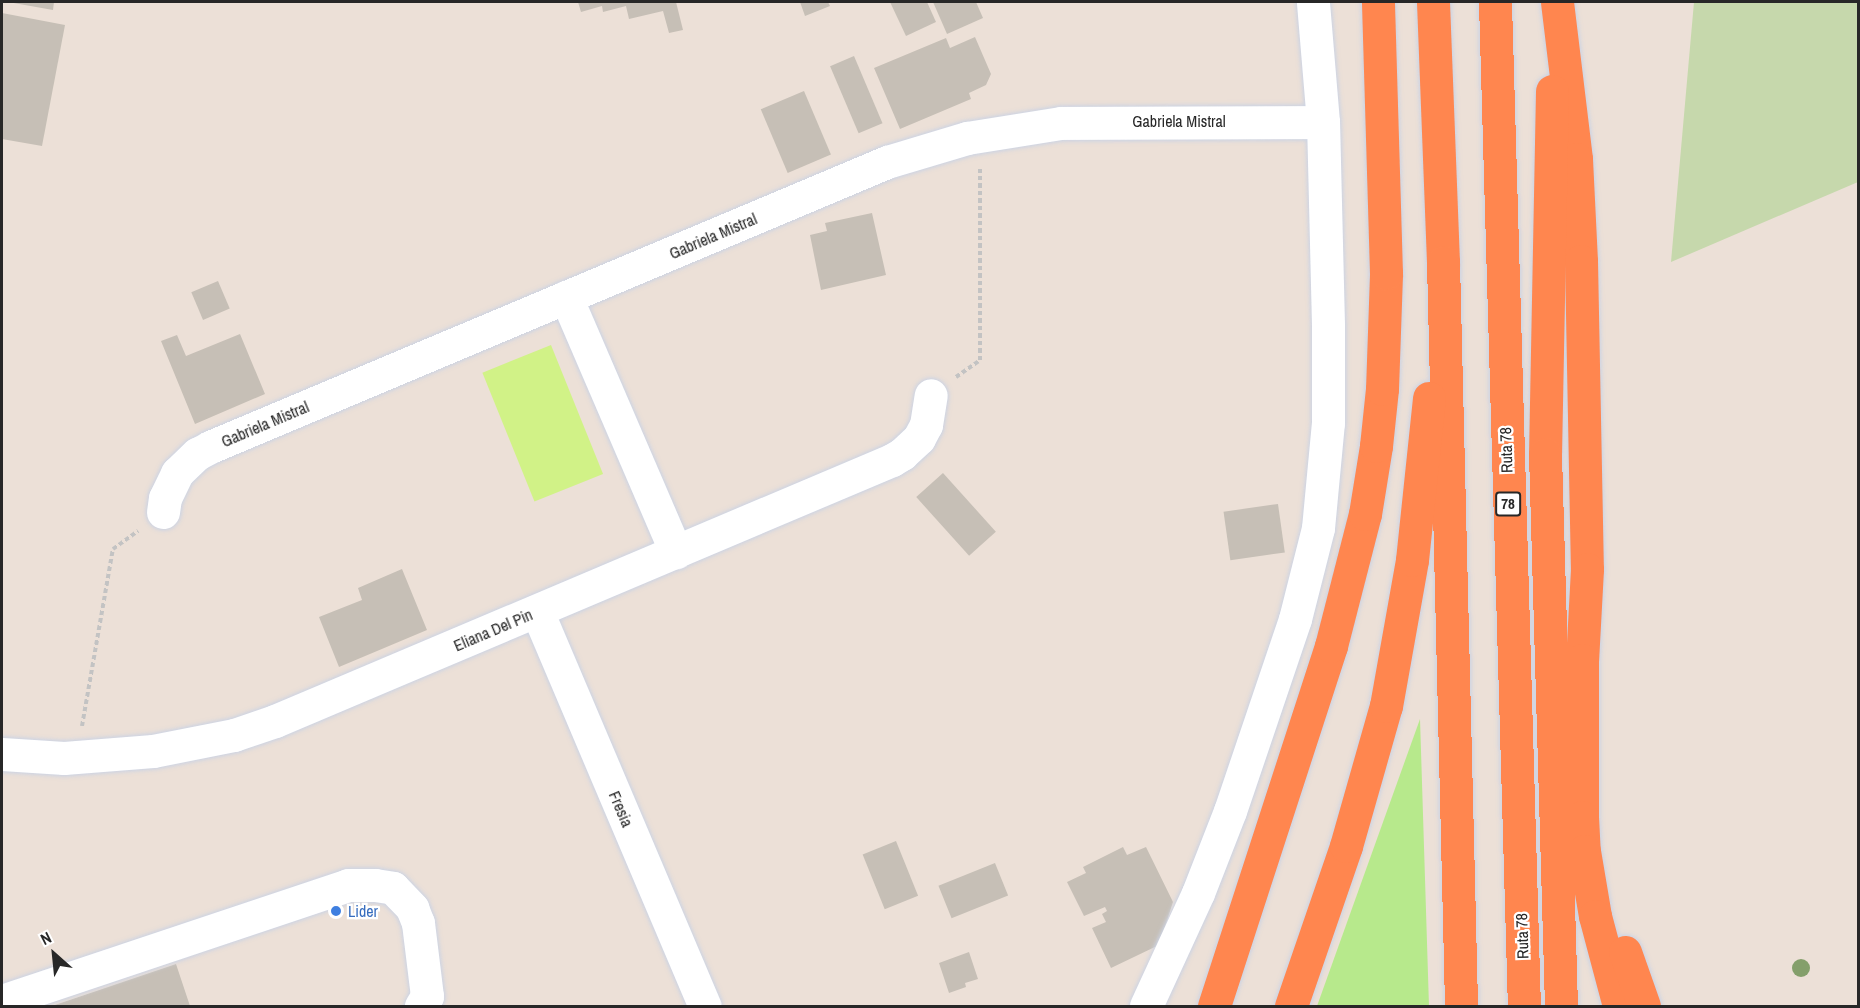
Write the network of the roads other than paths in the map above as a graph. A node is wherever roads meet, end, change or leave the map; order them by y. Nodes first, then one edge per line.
1 (1313, 2) edge
2 (1378, 2) edge
3 (1433, 2) edge
4 (1495, 2) edge
5 (1557, 2) edge
6 (1323, 122) junction
7 (1443, 262) junction
8 (566, 297) junction
9 (930, 395) road end
10 (163, 512) road end
11 (676, 552) junction
12 (1587, 569) junction
13 (537, 611) junction
14 (2, 754) edge
15 (2, 1001) edge
16 (421, 1006) edge
17 (705, 1006) edge
18 (1146, 1006) edge
19 (1214, 1006) edge
20 (1291, 1006) edge
21 (1461, 1006) edge
22 (1524, 1006) edge
23 (1561, 1006) edge
24 (1619, 1006) edge
25 (1644, 1006) edge

1 - 6 street
2 - 19 highway
3 - 7 highway
4 - 22 highway, Ruta 78 / 78
5 - 12 highway
5 - 23 highway
6 - 8 street, Gabriela Mistral
6 - 18 street
7 - 20 highway
7 - 21 highway
8 - 10 street, Gabriela Mistral
8 - 11 street
9 - 11 street, Eliana Del Pin
11 - 13 street, Eliana Del Pin
12 - 24 highway
12 - 25 highway
13 - 14 street, Eliana Del Pin
13 - 17 street, Fresia
15 - 16 street

